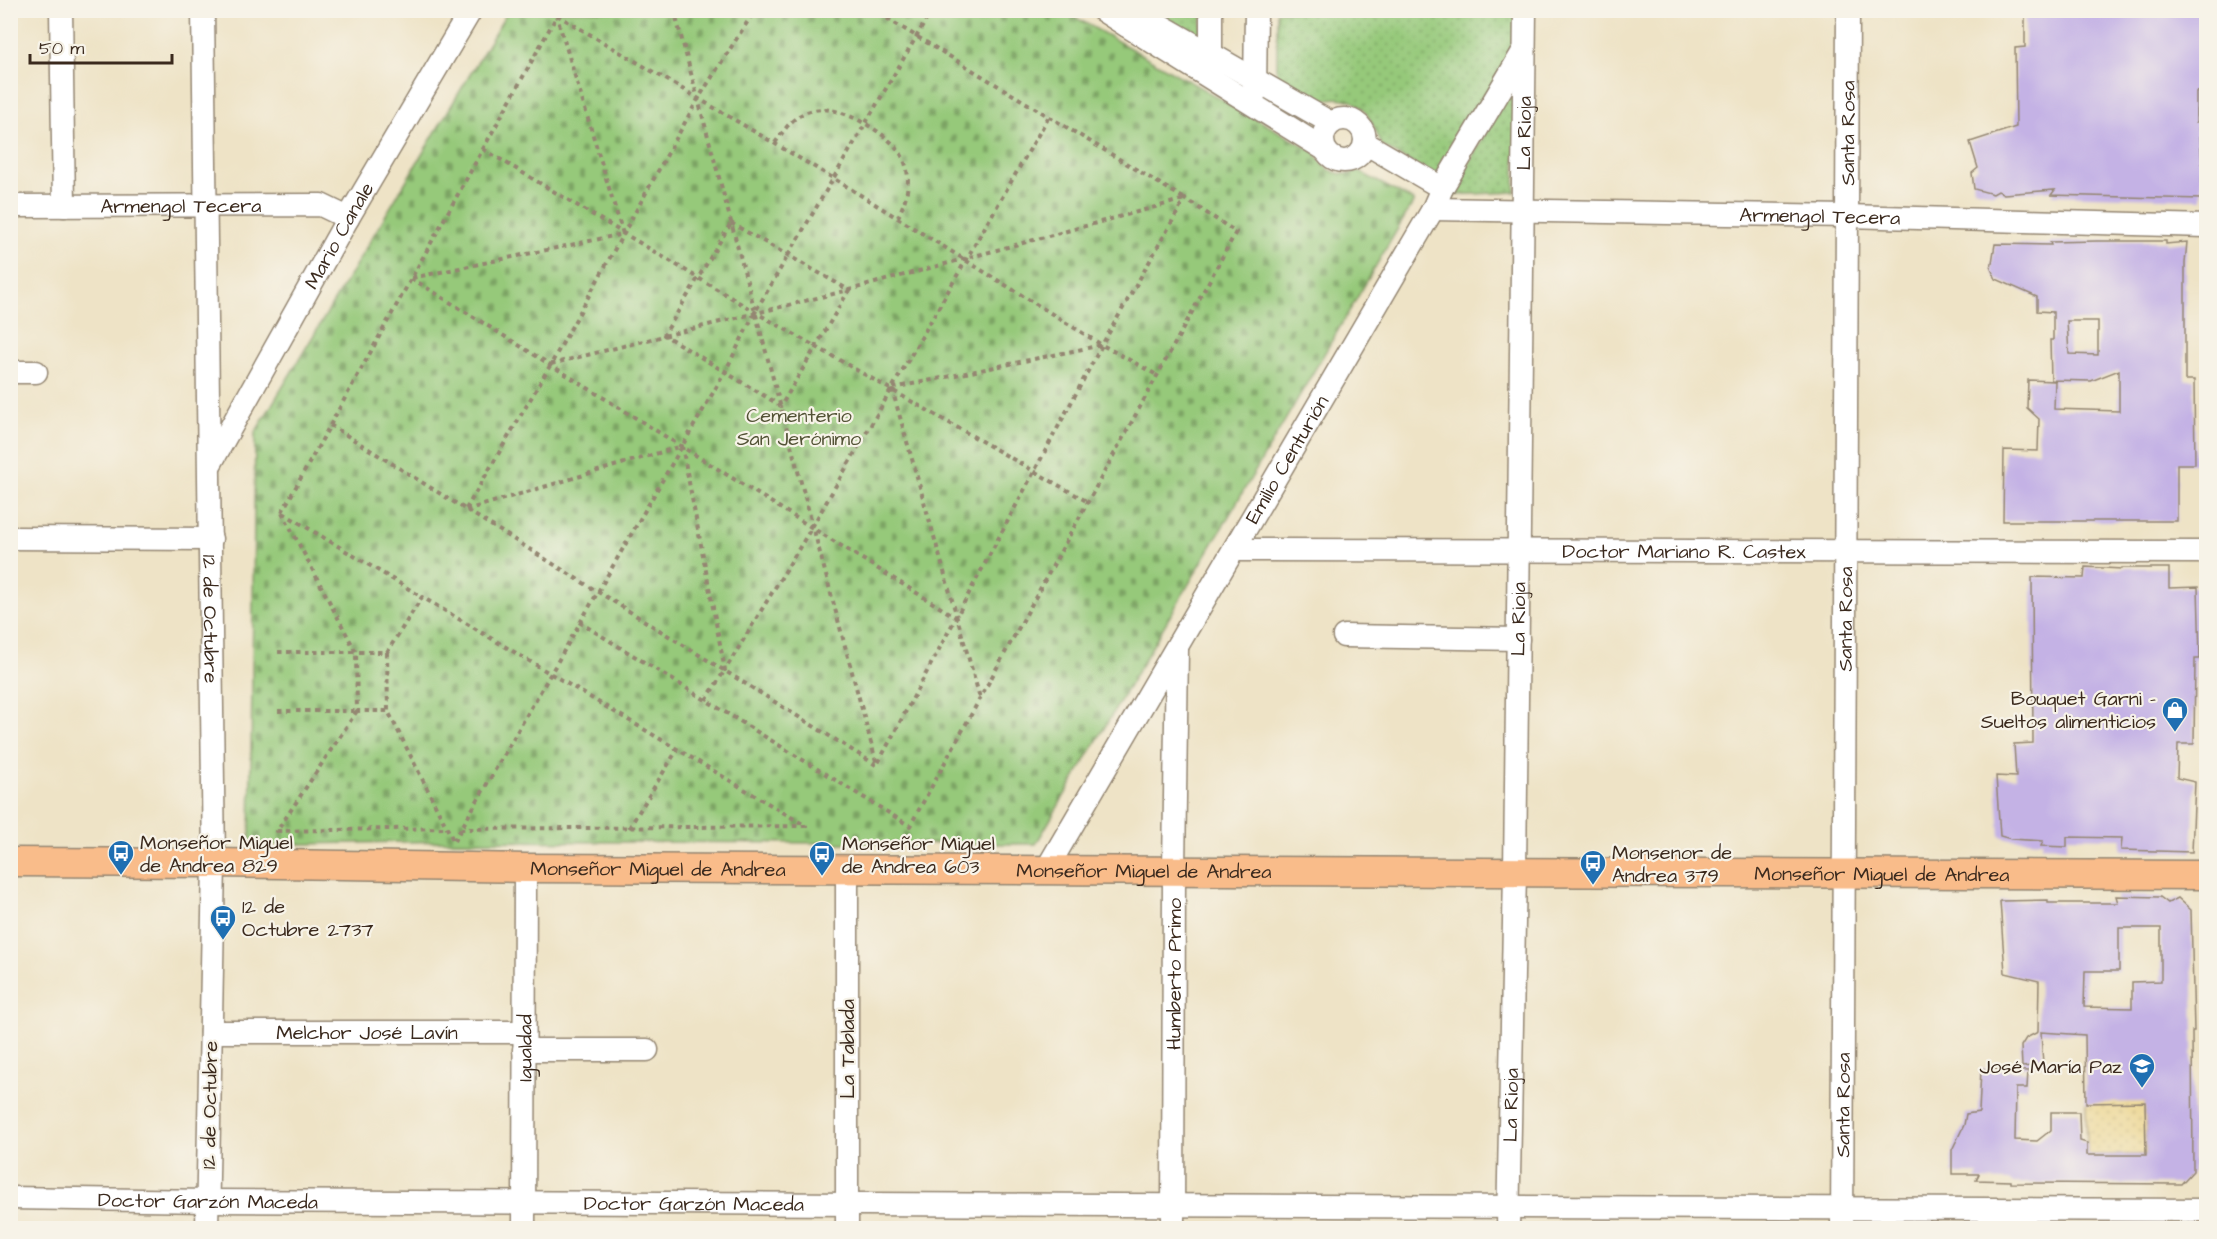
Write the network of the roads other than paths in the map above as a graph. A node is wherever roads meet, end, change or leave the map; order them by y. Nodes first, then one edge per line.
1 (61, 10) edge
2 (203, 10) edge
3 (471, 10) edge
4 (1102, 10) edge
5 (1211, 10) edge
6 (1256, 10) edge
7 (1525, 10) edge
8 (1848, 10) edge
9 (1131, 16) edge
10 (1525, 49) junction
11 (1210, 54) junction
12 (1212, 79) junction
13 (1255, 80) junction
14 (1256, 106) junction
15 (1331, 123) junction
16 (1365, 143) junction
17 (1324, 149) junction
18 (1442, 188) junction
19 (207, 204) junction
20 (10, 206) edge
21 (64, 206) junction
22 (1433, 209) junction
23 (1523, 211) junction
24 (1847, 216) junction
25 (348, 218) junction
26 (2206, 226) edge
27 (10, 372) edge
28 (36, 372) dead end
29 (210, 464) junction
30 (10, 538) edge
31 (211, 539) junction
32 (1519, 549) junction
33 (1846, 549) junction
34 (1234, 550) junction
35 (2206, 552) edge
36 (1344, 636) dead end
37 (1518, 639) junction
38 (1177, 647) junction
39 (10, 862) edge
40 (214, 862) junction
41 (525, 868) junction
42 (848, 869) junction
43 (1046, 870) junction
44 (1174, 870) junction
45 (1515, 871) junction
46 (1845, 873) junction
47 (2206, 875) edge
48 (211, 1032) junction
49 (524, 1041) junction
50 (647, 1050) dead end
51 (10, 1198) edge
52 (208, 1201) junction
53 (524, 1203) junction
54 (847, 1204) junction
55 (1173, 1206) junction
56 (2206, 1210) edge
57 (1508, 1218) edge
58 (1842, 1219) edge
59 (207, 1228) edge
60 (524, 1228) edge
61 (847, 1228) edge
62 (1173, 1228) edge

1 - 21 street
2 - 19 street, 12 de Octubre
3 - 25 street, Mario Canale
4 - 9 street
5 - 11 street
6 - 13 street
7 - 10 street, La Rioja
8 - 24 street, Santa Rosa
9 - 11 street
9 - 12 street
10 - 18 street, Emilio Centurión
10 - 23 street, La Rioja
11 - 12 street
11 - 13 street
12 - 14 street
13 - 14 street
13 - 15 street
14 - 17 street
15 - 16 street
15 - 17 street
16 - 17 street
16 - 18 street
18 - 22 street, Emilio Centurión
19 - 21 street, Armengol Tecera
19 - 25 street, Armengol Tecera
19 - 29 street, 12 de Octubre
20 - 21 street, Armengol Tecera
22 - 23 street, Armengol Tecera
22 - 34 street, Emilio Centurión
23 - 24 street, Armengol Tecera
23 - 32 street, La Rioja
24 - 26 street, Armengol Tecera
24 - 33 street, Santa Rosa
25 - 29 street, Mario Canale
27 - 28 street
29 - 31 street, 12 de Octubre
30 - 31 street
31 - 40 street, 12 de Octubre
32 - 33 street, Doctor Mariano R. Castex
32 - 34 street, Doctor Mariano R. Castex
32 - 37 street, La Rioja
33 - 35 street, Doctor Mariano R. Castex
33 - 46 street, Santa Rosa
34 - 38 street, Emilio Centurión
36 - 37 street
37 - 45 street, La Rioja
38 - 43 street, Emilio Centurión
38 - 44 street, Humberto Primo
39 - 40 main road, Monseñor Miguel de Andrea
40 - 41 main road, Monseñor Miguel de Andrea
40 - 48 street, 12 de Octubre
41 - 42 main road, Monseñor Miguel de Andrea
41 - 49 street, Igualdad
42 - 43 main road, Monseñor Miguel de Andrea
42 - 54 street, La Tablada
43 - 44 main road, Monseñor Miguel de Andrea
44 - 45 main road, Monseñor Miguel de Andrea
44 - 55 street, Humberto Primo
45 - 46 main road, Monseñor Miguel de Andrea
45 - 57 street, La Rioja
46 - 47 main road, Monseñor Miguel de Andrea
46 - 58 street, Santa Rosa
48 - 49 street, Melchor José Lavín
48 - 52 street, 12 de Octubre
49 - 50 street, Melchor José Lavín
49 - 53 street, Igualdad
51 - 52 street, Doctor Garzón Maceda
52 - 53 street, Doctor Garzón Maceda
52 - 59 street, 12 de Octubre
53 - 54 street, Doctor Garzón Maceda
53 - 60 street, Igualdad
54 - 55 street, Doctor Garzón Maceda
54 - 61 street, La Tablada
55 - 57 street, Doctor Garzón Maceda
55 - 62 street, Humberto Primo
56 - 58 street, Doctor Garzón Maceda
57 - 58 street, Doctor Garzón Maceda

